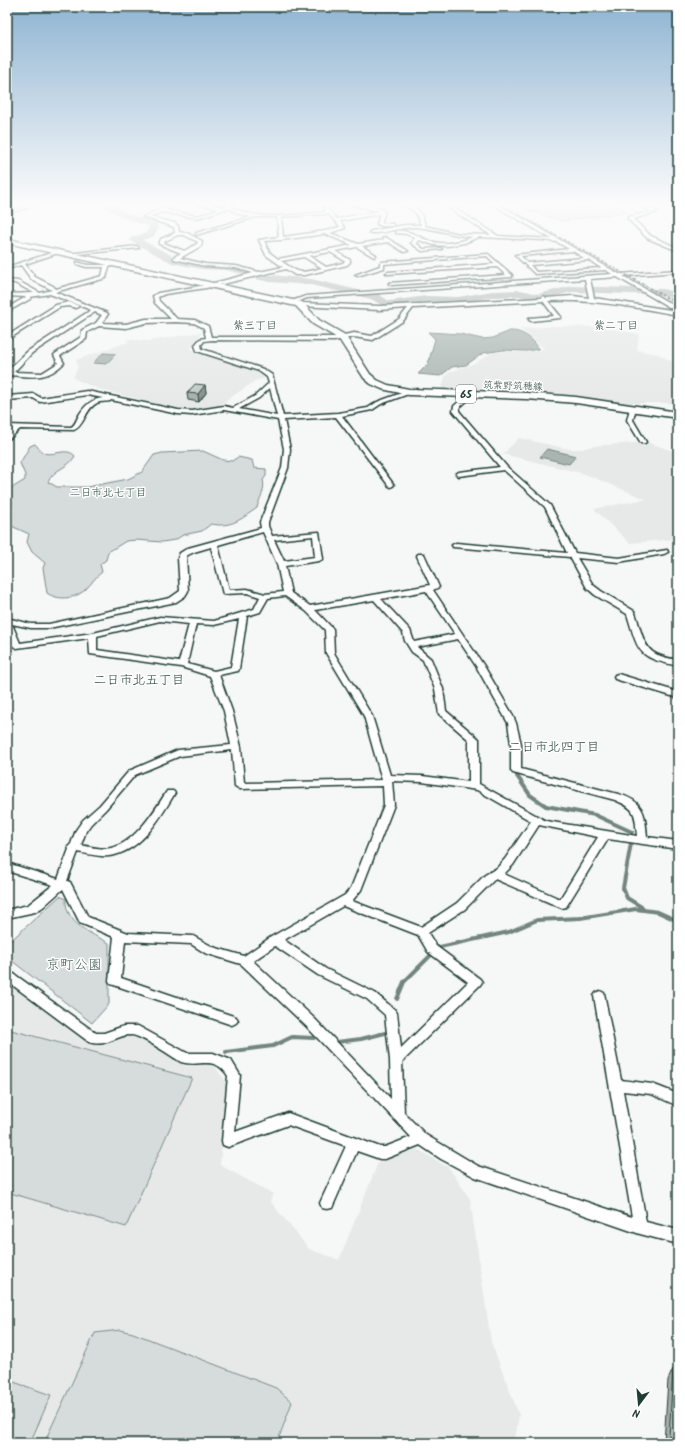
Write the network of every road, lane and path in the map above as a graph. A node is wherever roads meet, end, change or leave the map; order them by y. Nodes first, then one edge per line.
1 (28, 272) edge
2 (107, 272) edge
3 (145, 272) edge
4 (252, 272) edge
5 (264, 272) edge
6 (294, 272) edge
7 (315, 272) edge
8 (367, 272) edge
9 (386, 272) edge
10 (417, 272) edge
11 (506, 272) edge
12 (535, 272) edge
13 (560, 272) edge
14 (611, 272) edge
15 (668, 272) edge
16 (257, 273) junction
17 (388, 274) junction
18 (357, 275) dead end
19 (617, 275) junction
20 (586, 278) junction
21 (451, 280) junction
22 (7, 281) edge
23 (391, 284) junction
24 (214, 285) junction
25 (457, 286) junction
26 (395, 290) junction
27 (52, 291) junction
28 (39, 294) junction
29 (7, 295) edge
30 (59, 295) junction
31 (544, 298) junction
32 (592, 299) junction
33 (292, 302) junction
34 (302, 305) junction
35 (411, 307) junction
36 (7, 310) edge
37 (94, 310) junction
38 (678, 311) edge
39 (531, 319) dead end
40 (175, 320) junction
41 (98, 324) junction
42 (342, 337) junction
43 (7, 338) edge
44 (209, 338) junction
45 (8, 373) edge
46 (272, 383) junction
47 (410, 392) junction
48 (467, 394) junction
49 (7, 398) edge
50 (125, 401) junction
51 (633, 408) junction
52 (233, 410) junction
53 (338, 415) junction
54 (678, 415) edge
55 (280, 418) junction
56 (7, 427) edge
57 (18, 428) junction
58 (7, 439) edge
59 (644, 442) dead end
60 (504, 468) junction
61 (459, 474) dead end
62 (391, 485) dead end
63 (266, 529) junction
64 (271, 538) junction
65 (214, 544) junction
66 (456, 545) dead end
67 (664, 552) dead end
68 (572, 555) junction
69 (421, 556) dead end
70 (281, 564) junction
71 (428, 588) junction
72 (287, 594) junction
73 (264, 596) junction
74 (375, 597) junction
75 (309, 609) junction
76 (243, 616) junction
77 (7, 621) edge
78 (193, 622) junction
79 (93, 634) junction
80 (460, 636) junction
81 (412, 645) junction
82 (678, 663) edge
83 (182, 665) junction
84 (214, 674) junction
85 (618, 678) dead end
86 (678, 695) edge
87 (236, 747) junction
88 (388, 781) junction
89 (474, 786) junction
90 (170, 793) dead end
91 (538, 820) junction
92 (605, 835) junction
93 (642, 839) junction
94 (678, 845) edge
95 (73, 847) junction
96 (7, 867) edge
97 (496, 875) junction
98 (61, 884) junction
99 (343, 902) junction
100 (7, 914) edge
101 (422, 932) junction
102 (120, 936) junction
103 (275, 940) junction
104 (245, 961) junction
105 (7, 976) edge
106 (600, 996) dead end
107 (232, 1020) dead end
108 (396, 1060) junction
109 (616, 1085) junction
110 (678, 1100) edge
111 (398, 1114) junction
112 (421, 1139) junction
113 (354, 1143) junction
114 (327, 1203) dead end
115 (640, 1227) junction
116 (678, 1237) edge

1 - 27 street
2 - 27 street
3 - 24 main road
4 - 16 street
5 - 16 street
6 - 7 street
8 - 18 street
9 - 17 street
10 - 17 street
11 - 21 street
12 - 13 street
14 - 19 street
15 - 19 street
16 - 24 street
17 - 23 street
19 - 20 street
19 - 38 street
20 - 25 street
20 - 32 street
21 - 23 street
21 - 25 street
22 - 28 street
23 - 26 street
24 - 33 main road
24 - 40 street
25 - 26 street
26 - 33 street
27 - 28 street
27 - 30 street
28 - 29 street
30 - 36 street
30 - 37 street
31 - 32 street
31 - 35 street
31 - 39 street
32 - 38 street
33 - 34 main road
34 - 35 street
34 - 42 main road, 筑紫野筑穂線 / 65
35 - 42 street
37 - 41 street
37 - 43 street
37 - 45 street
40 - 41 street
40 - 44 street
41 - 45 street
42 - 44 street
42 - 47 main road, 筑紫野筑穂線 / 65
44 - 46 street
46 - 52 street
46 - 55 street
47 - 48 main road, 筑紫野筑穂線 / 65
47 - 53 street
48 - 51 main road, 筑紫野筑穂線 / 65
48 - 60 street
49 - 50 street
50 - 52 street
50 - 57 street
51 - 54 main road, 筑紫野筑穂線 / 65
51 - 59 street
52 - 55 street
53 - 55 street
53 - 62 street
55 - 63 street
56 - 57 street
57 - 58 street
60 - 61 street
60 - 68 street
63 - 64 street
63 - 65 street
64 - 70 street
64 - 70 street
65 - 73 street
65 - 77 street
66 - 68 street
67 - 68 street
68 - 82 street
69 - 71 street
70 - 72 street
71 - 74 street
71 - 80 street
72 - 73 street
72 - 75 street
73 - 76 street
74 - 75 street
74 - 81 street
75 - 88 street
76 - 78 street
76 - 84 street
77 - 79 street
78 - 79 street
78 - 83 street
79 - 83 street
80 - 81 street
80 - 93 street
81 - 89 street
83 - 84 street
84 - 87 street
85 - 86 street
87 - 88 street
87 - 95 street
88 - 89 street
88 - 99 street
89 - 91 street
90 - 95 street
91 - 92 street
91 - 97 street
92 - 93 street
92 - 97 street
93 - 94 street
95 - 98 street
96 - 98 street
97 - 101 street
98 - 100 street
98 - 102 street
99 - 101 street
99 - 103 street
101 - 108 street
102 - 104 street
102 - 107 street
103 - 104 street
103 - 108 street
104 - 111 street
105 - 113 street
106 - 109 street
108 - 111 street
109 - 110 street
109 - 115 street
111 - 112 street
112 - 113 street
112 - 115 street
113 - 114 street
115 - 116 street

